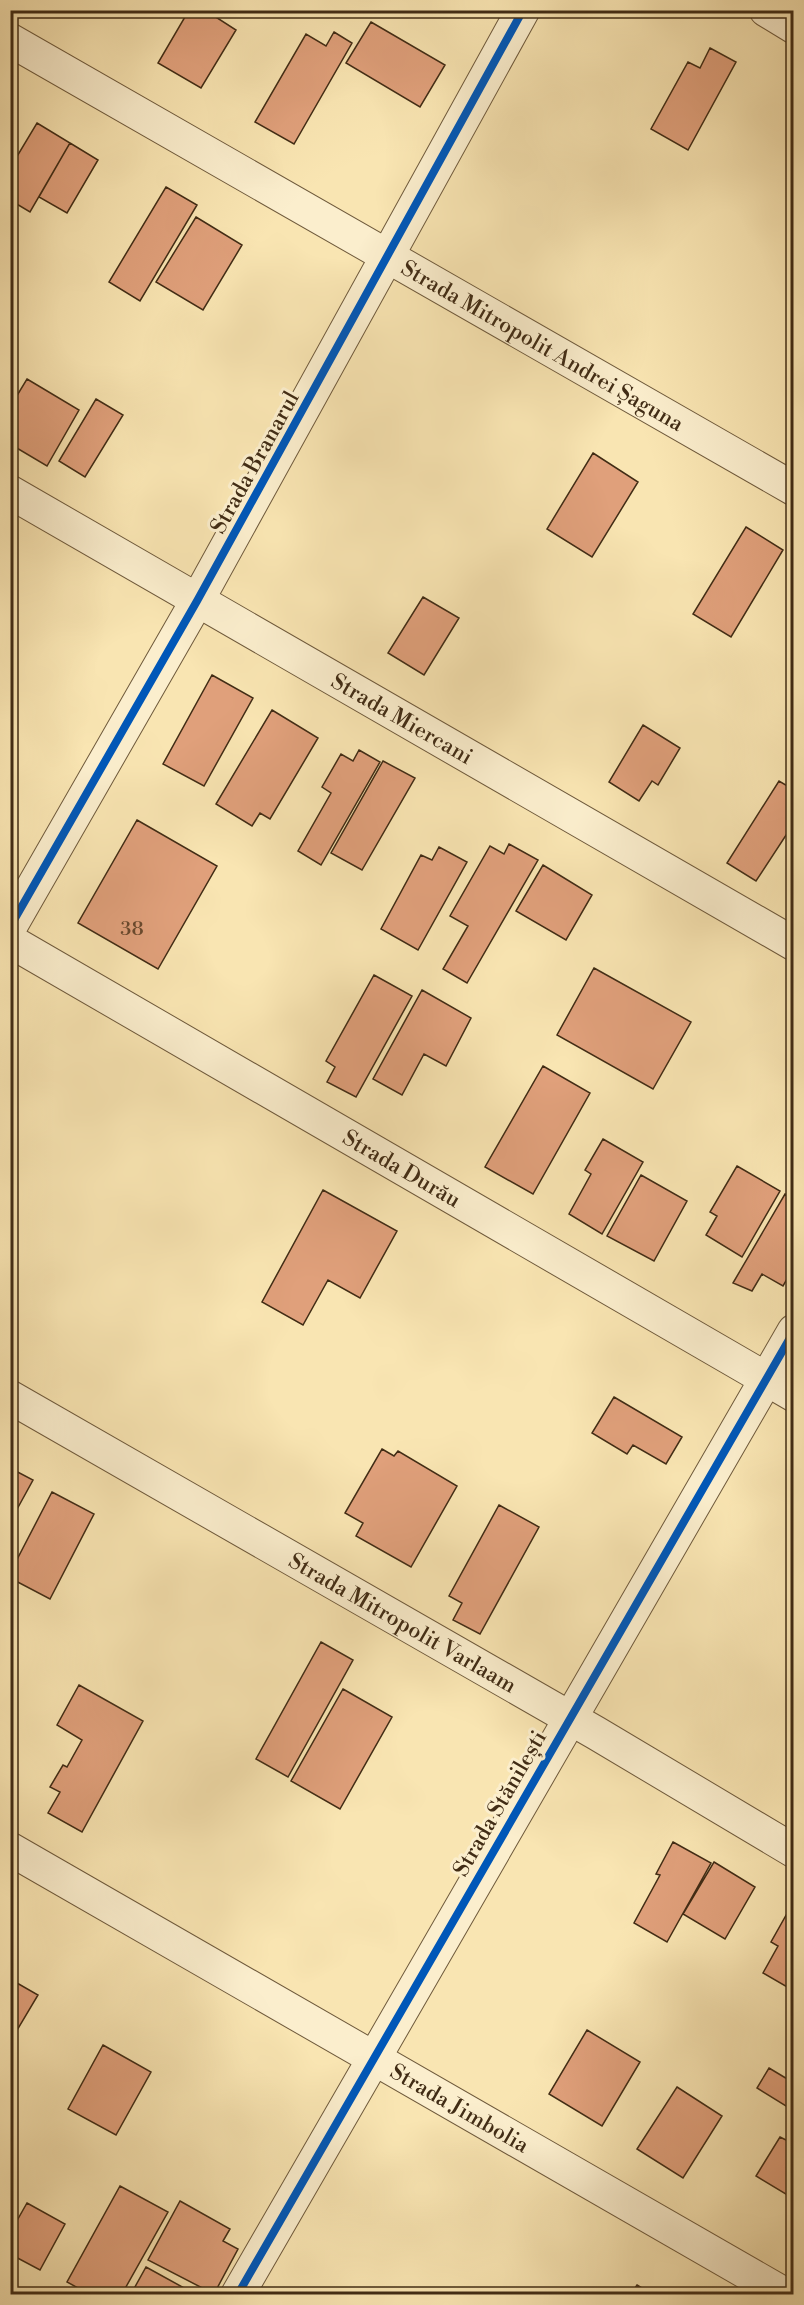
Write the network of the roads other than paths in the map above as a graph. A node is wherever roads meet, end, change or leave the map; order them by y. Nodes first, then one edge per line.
1 (523, 10) edge
2 (766, 10) edge
3 (794, 27) edge
4 (10, 40) edge
5 (388, 257) junction
6 (794, 489) edge
7 (10, 492) edge
8 (197, 601) junction
9 (10, 927) edge
10 (10, 941) edge
11 (794, 944) edge
12 (794, 1331) edge
13 (765, 1378) junction
14 (794, 1395) edge
15 (10, 1397) edge
16 (569, 1718) junction
17 (10, 1849) edge
18 (794, 1851) edge
19 (373, 2058) junction
20 (238, 2295) edge
21 (784, 2295) edge

1 - 5 street, Strada Branarul
2 - 3 street
4 - 5 street, Strada Mitropolit Andrei Șaguna
5 - 6 street, Strada Mitropolit Andrei Șaguna
5 - 8 street, Strada Branarul
7 - 8 street, Strada Miercani
8 - 9 street, Strada Branarul
8 - 11 street, Strada Miercani
10 - 13 street, Strada Durău
12 - 13 street, Strada Stănilești
13 - 14 street, Strada Durău
13 - 16 street, Strada Stănilești
15 - 16 street, Strada Mitropolit Varlaam
16 - 18 street, Strada Mitropolit Varlaam
16 - 19 street, Strada Stănilești
17 - 19 street, Strada Jimbolia
19 - 20 street, Strada Stănilești
19 - 21 street, Strada Jimbolia

